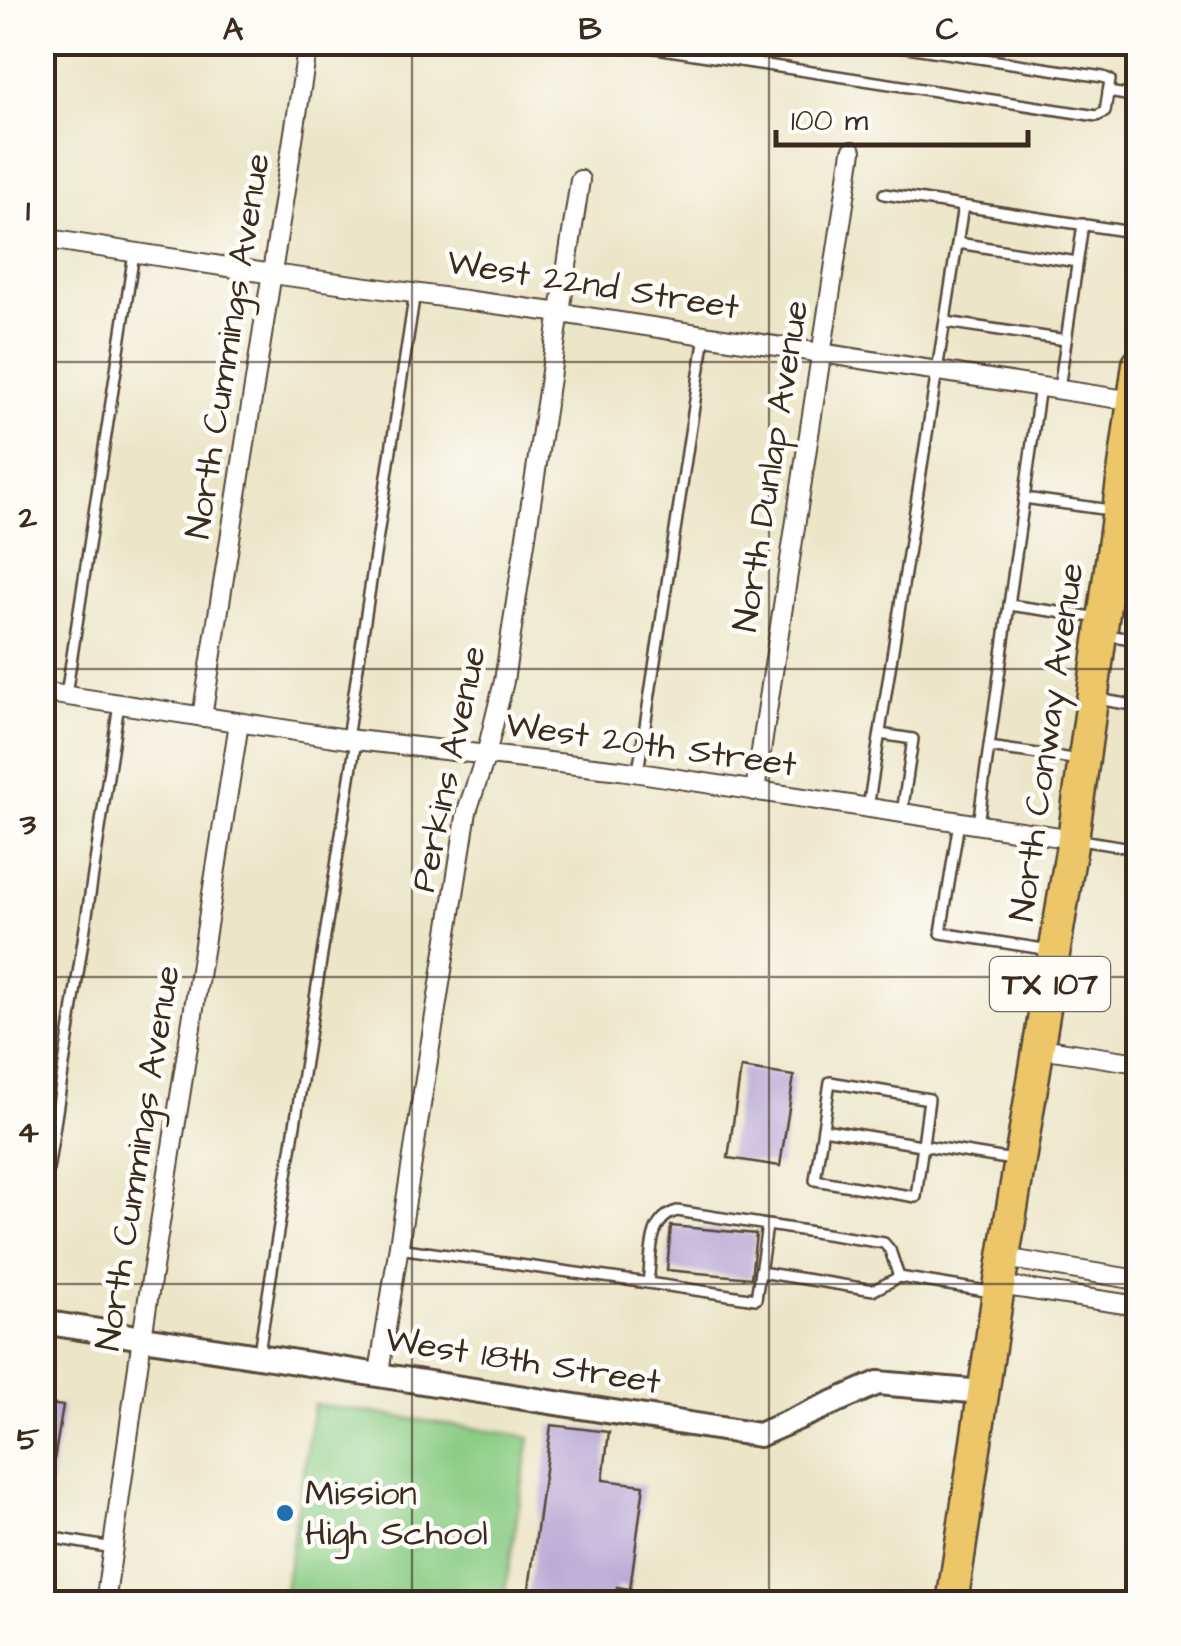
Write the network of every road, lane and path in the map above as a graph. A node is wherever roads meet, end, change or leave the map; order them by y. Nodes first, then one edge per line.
1 (617, 42) edge
2 (744, 42) edge
3 (874, 42) edge
4 (1120, 42) edge
5 (308, 44) edge
6 (1138, 44) edge
7 (741, 61) junction
8 (1108, 92) junction
9 (1138, 97) edge
10 (852, 151) dead end
11 (580, 180) dead end
12 (884, 194) dead end
13 (963, 206) junction
14 (1083, 224) junction
15 (1138, 233) edge
16 (42, 238) edge
17 (958, 243) junction
18 (134, 252) junction
19 (1078, 262) junction
20 (272, 274) junction
21 (415, 291) junction
22 (561, 313) junction
23 (946, 322) junction
24 (705, 334) junction
25 (1066, 340) junction
26 (821, 352) junction
27 (1138, 364) edge
28 (940, 370) junction
29 (1049, 387) junction
30 (1132, 400) junction
31 (1024, 498) junction
32 (1125, 501) edge
33 (1124, 565) edge
34 (1009, 604) junction
35 (1102, 626) junction
36 (1138, 640) edge
37 (42, 692) edge
38 (66, 695) junction
39 (1092, 698) junction
40 (120, 704) junction
41 (1138, 706) edge
42 (202, 718) junction
43 (239, 723) junction
44 (880, 734) junction
45 (352, 740) junction
46 (989, 747) junction
47 (486, 755) junction
48 (1084, 760) junction
49 (638, 772) junction
50 (755, 791) junction
51 (868, 808) junction
52 (902, 813) junction
53 (968, 823) junction
54 (1073, 839) junction
55 (1138, 849) edge
56 (1138, 873) edge
57 (1055, 951) junction
58 (1040, 1048) junction
59 (1138, 1064) edge
60 (823, 1128) junction
61 (922, 1145) junction
62 (1020, 1161) junction
63 (42, 1210) edge
64 (768, 1226) junction
65 (398, 1248) junction
66 (760, 1272) junction
67 (899, 1277) junction
68 (1000, 1278) junction
69 (1138, 1280) edge
70 (648, 1283) junction
71 (1138, 1306) edge
72 (42, 1322) edge
73 (142, 1337) junction
74 (259, 1355) junction
75 (379, 1372) junction
76 (983, 1392) junction
77 (42, 1536) edge
78 (113, 1548) junction
79 (105, 1604) edge
80 (952, 1604) edge

1 - 7 lane
2 - 7 lane
3 - 8 lane
4 - 6 lane
5 - 20 street, North Cummings Avenue
7 - 8 lane
8 - 9 lane
10 - 26 street, North Dunlap Avenue
11 - 22 street, Perkins Avenue
12 - 13 lane
13 - 14 lane
13 - 17 lane
14 - 15 lane
14 - 19 lane
16 - 18 street, West 22nd Street
17 - 19 lane
17 - 23 lane
18 - 20 street, West 22nd Street
18 - 38 lane
19 - 25 lane
20 - 21 street, West 22nd Street
20 - 42 street, North Cummings Avenue
21 - 22 street, West 22nd Street
21 - 45 lane
22 - 24 street, West 22nd Street
22 - 47 street, Perkins Avenue
23 - 25 lane
23 - 28 lane
24 - 26 street, West 22nd Street
24 - 49 lane
25 - 29 lane
26 - 28 street, West 22nd Street
26 - 50 street, North Dunlap Avenue
27 - 30 main road, North Conway Avenue / TX 107
28 - 29 street, West 22nd Street
28 - 44 lane
29 - 30 street, West 22nd Street
29 - 31 lane
30 - 32 main road, North Conway Avenue / TX 107
31 - 32 lane
31 - 34 lane
32 - 33 main road, North Conway Avenue / TX 107
33 - 35 main road, North Conway Avenue / TX 107
34 - 35 lane
34 - 46 lane
35 - 36 lane
35 - 39 main road, North Conway Avenue / TX 107
37 - 38 street, West 20th Street
38 - 40 street, West 20th Street
39 - 41 lane
39 - 48 main road, North Conway Avenue / TX 107
40 - 42 street, West 20th Street
40 - 63 lane
42 - 43 street, West 20th Street
43 - 45 street, West 20th Street
43 - 73 street, North Cummings Avenue
44 - 51 lane
44 - 52 lane
45 - 47 street, West 20th Street
45 - 74 lane
46 - 48 lane
46 - 53 lane
47 - 49 street, West 20th Street
47 - 65 street, Perkins Avenue
48 - 54 main road, North Conway Avenue / TX 107
49 - 50 street, West 20th Street
50 - 51 street, West 20th Street
51 - 52 street, West 20th Street
52 - 53 street, West 20th Street
53 - 54 street, West 20th Street
53 - 57 lane
54 - 55 lane
54 - 57 main road, North Conway Avenue / TX 107
55 - 56 lane
57 - 58 main road, North Conway Avenue / TX 107
58 - 59 street
58 - 62 main road, North Conway Avenue / TX 107
60 - 61 lane
60 - 61 lane
60 - 61 lane
61 - 62 lane
62 - 68 main road, North Conway Avenue / TX 107
64 - 66 lane
64 - 67 lane
64 - 70 lane
65 - 70 lane
65 - 75 street, Perkins Avenue
66 - 67 lane
66 - 70 lane
67 - 68 lane
68 - 69 street
68 - 71 street
68 - 76 main road, North Conway Avenue / TX 107
72 - 73 street, West 18th Street
73 - 74 street, West 18th Street
73 - 78 street, North Cummings Avenue
74 - 75 street, West 18th Street
75 - 76 street, West 18th Street
76 - 80 main road, North Conway Avenue / TX 107
77 - 78 lane
78 - 79 street, North Cummings Avenue

